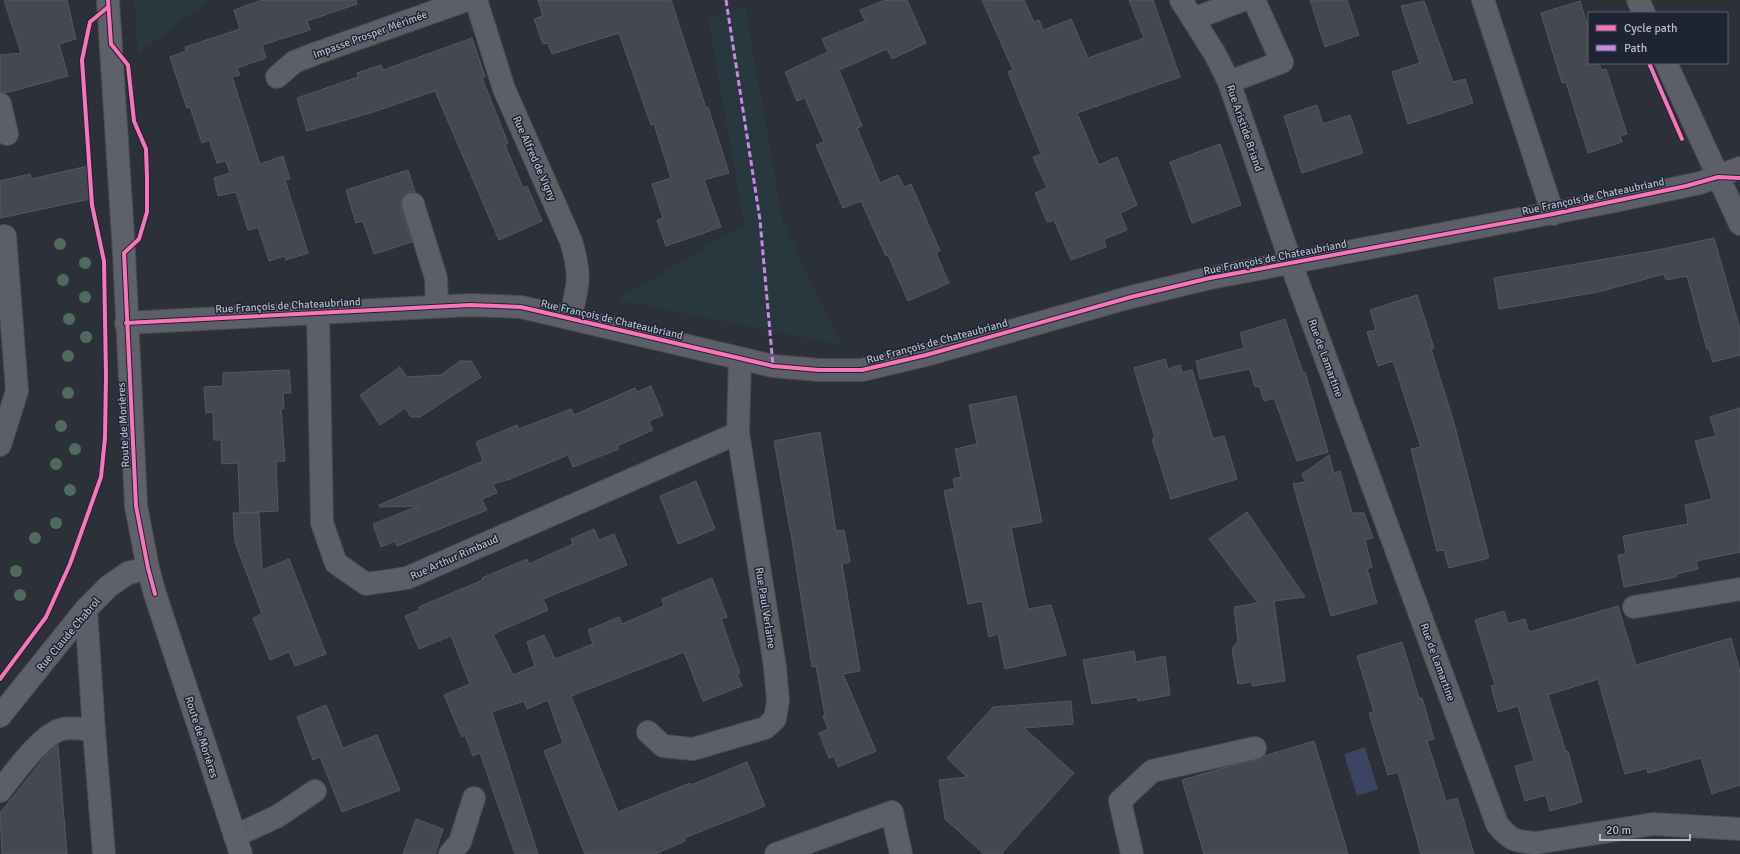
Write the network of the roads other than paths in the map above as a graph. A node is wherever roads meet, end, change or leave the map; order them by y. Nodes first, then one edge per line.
1 (108, 0) edge
2 (467, 0) edge
3 (476, 0) edge
4 (1181, 0) edge
5 (1243, 0) edge
6 (1254, 0) edge
7 (1483, 0) edge
8 (1638, 0) edge
9 (1644, 12) edge
10 (1192, 19) junction
11 (1666, 64) edge
12 (277, 77) dead end
13 (1229, 82) junction
14 (0, 104) edge
15 (7, 134) dead end
16 (1740, 168) edge
17 (1718, 177) junction
18 (413, 204) dead end
19 (1553, 214) junction
20 (1740, 224) edge
21 (6, 236) dead end
22 (1291, 263) junction
23 (437, 306) junction
24 (318, 313) junction
25 (570, 318) junction
26 (126, 323) junction
27 (740, 358) junction
28 (738, 433) junction
29 (0, 445) edge
30 (148, 568) junction
31 (1740, 589) edge
32 (1634, 607) dead end
33 (86, 609) junction
34 (0, 716) edge
35 (94, 731) junction
36 (648, 732) dead end
37 (1255, 748) dead end
38 (315, 791) dead end
39 (0, 792) edge
40 (474, 798) dead end
41 (1740, 829) edge
42 (238, 845) edge
43 (104, 854) edge
44 (450, 854) edge
45 (776, 854) edge
46 (901, 854) edge
47 (1132, 854) edge

1 - 26 main road, Route de Morières
2 - 12 street, Impasse Prosper Mérimée
3 - 25 street, Rue Alfred de Vigny
4 - 10 street, Rue Aristide Briand
5 - 10 street
6 - 13 street
7 - 19 street
8 - 9 street
10 - 13 street, Rue Aristide Briand
11 - 17 street
13 - 22 street, Rue Aristide Briand
14 - 15 street
16 - 17 street, Rue François de Chateaubriand
17 - 19 street, Rue François de Chateaubriand
17 - 20 street
18 - 23 street
19 - 22 street, Rue François de Chateaubriand
21 - 29 street
22 - 27 street, Rue François de Chateaubriand
22 - 41 street, Rue de Lamartine
23 - 24 street, Rue François de Chateaubriand
23 - 25 street, Rue François de Chateaubriand
24 - 26 street, Rue François de Chateaubriand
24 - 28 street, Rue Arthur Rimbaud
25 - 27 street, Rue François de Chateaubriand
26 - 30 main road, Route de Morières
27 - 28 street, Rue Paul Verlaine
28 - 36 street, Rue Paul Verlaine
30 - 33 main road, Rue Claude Chabrol
30 - 42 main road, Route de Morières
31 - 32 street
33 - 34 main road, Rue Claude Chabrol
33 - 35 street
35 - 39 street
35 - 43 street
37 - 47 street
38 - 42 street
40 - 44 street
45 - 46 street

